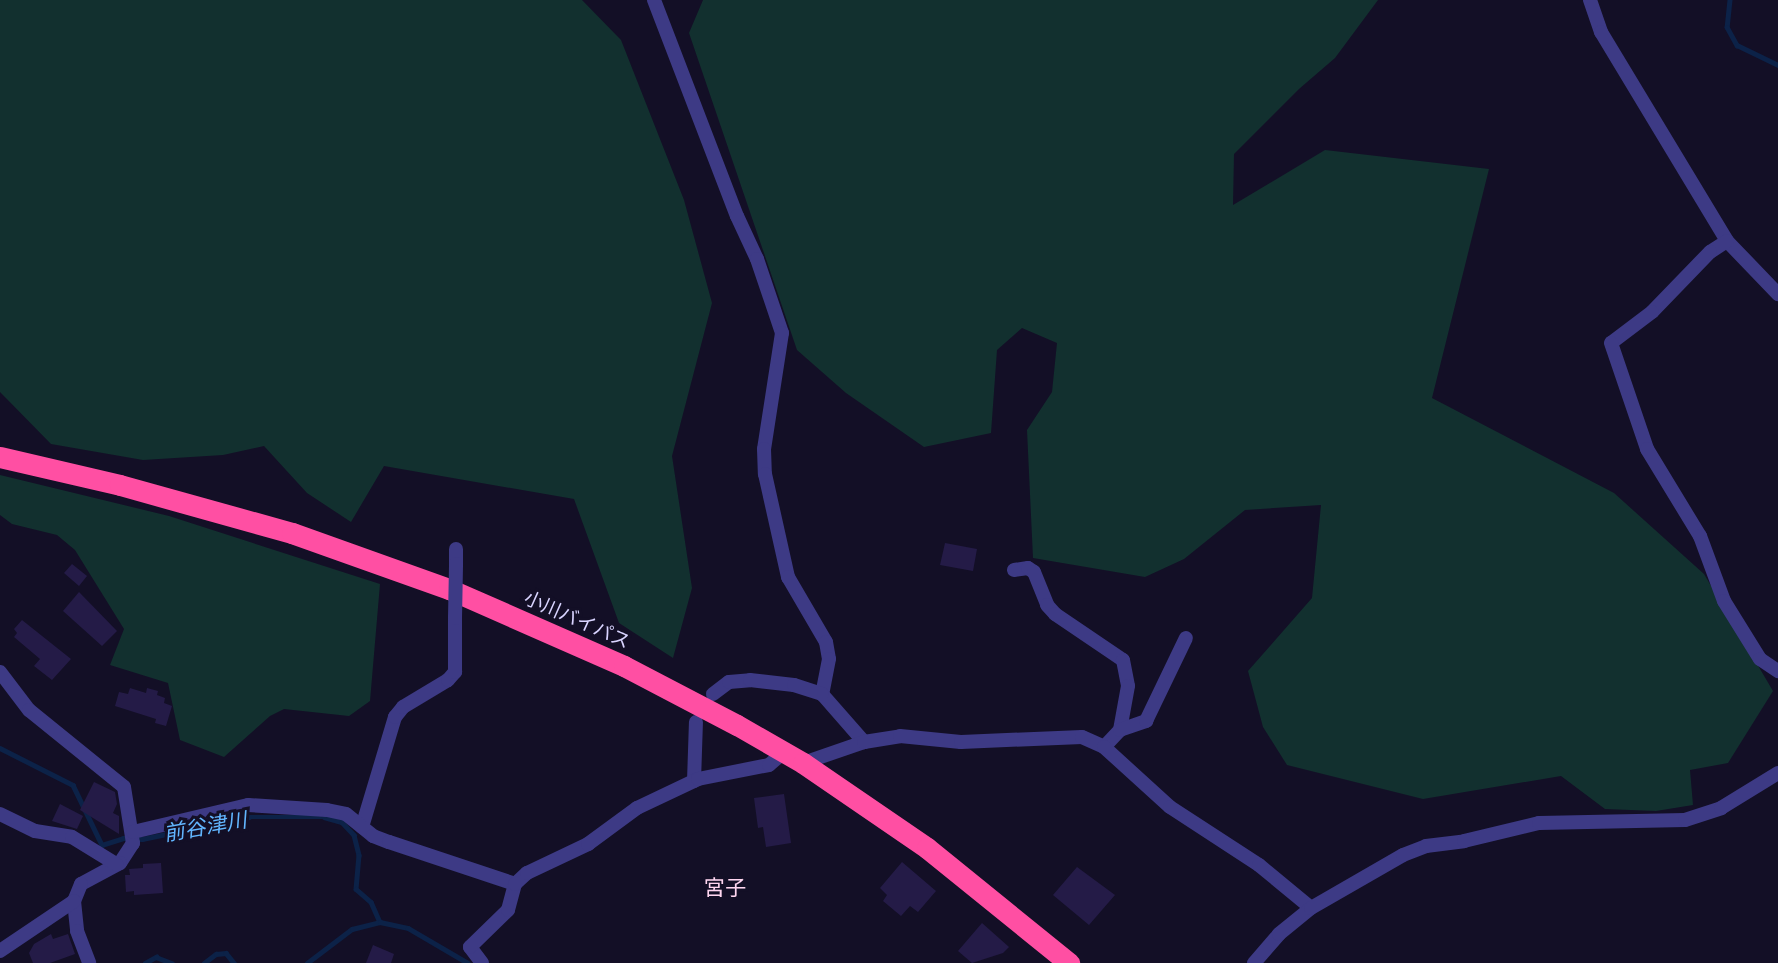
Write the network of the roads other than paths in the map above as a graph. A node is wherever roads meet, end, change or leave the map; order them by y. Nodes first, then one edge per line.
1 (654, 0) edge
2 (1590, 0) edge
3 (1727, 241) junction
4 (1778, 294) edge
5 (0, 457) edge
6 (456, 556) dead end
7 (1014, 570) dead end
8 (1186, 638) dead end
9 (1778, 671) edge
10 (0, 672) edge
11 (713, 694) dead end
12 (822, 694) junction
13 (696, 722) dead end
14 (1120, 730) junction
15 (864, 742) junction
16 (1104, 747) junction
17 (784, 752) junction
18 (803, 763) junction
19 (1778, 773) edge
20 (694, 781) junction
21 (0, 814) edge
22 (362, 827) junction
23 (133, 832) junction
24 (116, 864) junction
25 (515, 884) junction
26 (74, 901) junction
27 (1311, 908) junction
28 (0, 951) edge
29 (89, 963) edge
30 (482, 963) edge
31 (1069, 963) edge
32 (1254, 963) edge

1 - 12 street
2 - 3 street
3 - 4 street
3 - 9 street
5 - 17 highway, 小川バイパス
6 - 22 street, bridge
7 - 14 street
8 - 14 street
10 - 23 street
11 - 12 street
12 - 15 street
13 - 20 street
14 - 16 street
15 - 16 street
15 - 18 street
16 - 27 street
17 - 18 highway, 小川バイパス
17 - 20 street
18 - 31 highway, 小川バイパス
19 - 27 street
20 - 25 street
21 - 24 street
22 - 23 street
22 - 25 street
23 - 24 street
24 - 26 street
25 - 30 street
26 - 28 street
26 - 29 street
27 - 32 street

